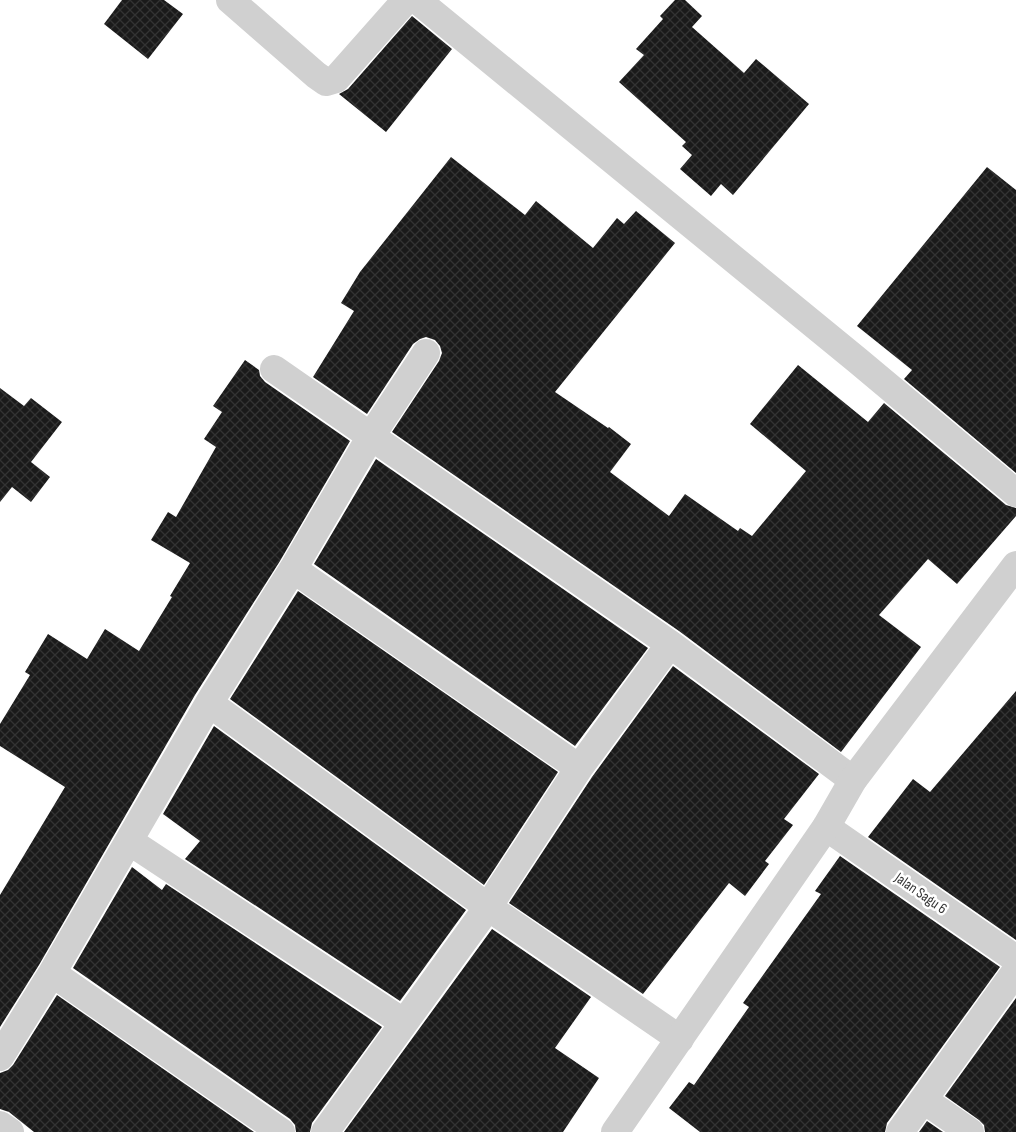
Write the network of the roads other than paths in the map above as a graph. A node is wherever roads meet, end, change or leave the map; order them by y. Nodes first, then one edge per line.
1 (230, 0) edge
2 (406, 0) edge
3 (417, 0) edge
4 (426, 353) dead end
5 (274, 370) dead end
6 (371, 436) junction
7 (1016, 493) edge
8 (1016, 565) edge
9 (293, 569) junction
10 (670, 644) junction
11 (209, 703) junction
12 (579, 768) junction
13 (853, 780) junction
14 (826, 826) junction
15 (129, 841) junction
16 (488, 907) junction
17 (1016, 959) edge
18 (1016, 971) edge
19 (52, 973) junction
20 (403, 1022) junction
21 (680, 1039) junction
22 (0, 1057) edge
23 (924, 1100) junction
24 (0, 1125) edge
25 (10, 1132) edge
26 (281, 1132) edge
27 (325, 1132) edge
28 (615, 1132) edge
29 (900, 1132) edge
30 (970, 1132) edge

1 - 2 street
3 - 7 street
4 - 6 street
5 - 6 street
6 - 9 street
6 - 10 street
8 - 13 street
9 - 11 street
9 - 12 street
10 - 12 street
10 - 13 street
11 - 15 street
11 - 16 street
12 - 16 street
13 - 14 street
14 - 17 street, Jalan Sagu 6
14 - 21 street
15 - 19 street
15 - 20 street
16 - 20 street
16 - 21 street
18 - 23 street
19 - 22 street
19 - 26 street
20 - 27 street
21 - 28 street
23 - 29 street
23 - 30 street
24 - 25 street

